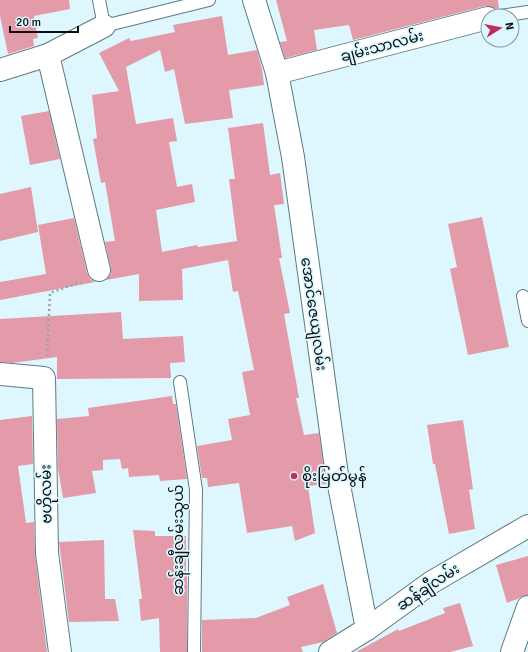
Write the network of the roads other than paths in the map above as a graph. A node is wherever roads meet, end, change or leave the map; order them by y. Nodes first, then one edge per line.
1 (99, 0) edge
2 (209, 0) edge
3 (254, 0) edge
4 (480, 19) edge
5 (104, 26) junction
6 (48, 55) junction
7 (0, 70) edge
8 (277, 73) junction
9 (99, 270) road end
10 (523, 296) dead end
11 (528, 321) edge
12 (0, 374) edge
13 (180, 382) dead end
14 (528, 526) edge
15 (528, 608) edge
16 (367, 629) junction
17 (60, 652) edge
18 (194, 652) edge
19 (330, 652) edge
20 (512, 652) edge

1 - 5 lane
2 - 5 lane
3 - 8 street, အောင်ဇေယျလမ်း
4 - 8 street, ချမ်းသာလမ်း
5 - 6 street
6 - 7 street
6 - 9 street
8 - 16 street, အောင်ဇေယျလမ်း
10 - 11 lane
12 - 17 street, ဗဟိုလမ်း
13 - 18 lane, ဆန်းချီလမ်းသွယ်
14 - 16 street, ဆန်ချီလမ်း
15 - 20 street
16 - 19 street, ဆန်ချီလမ်း

